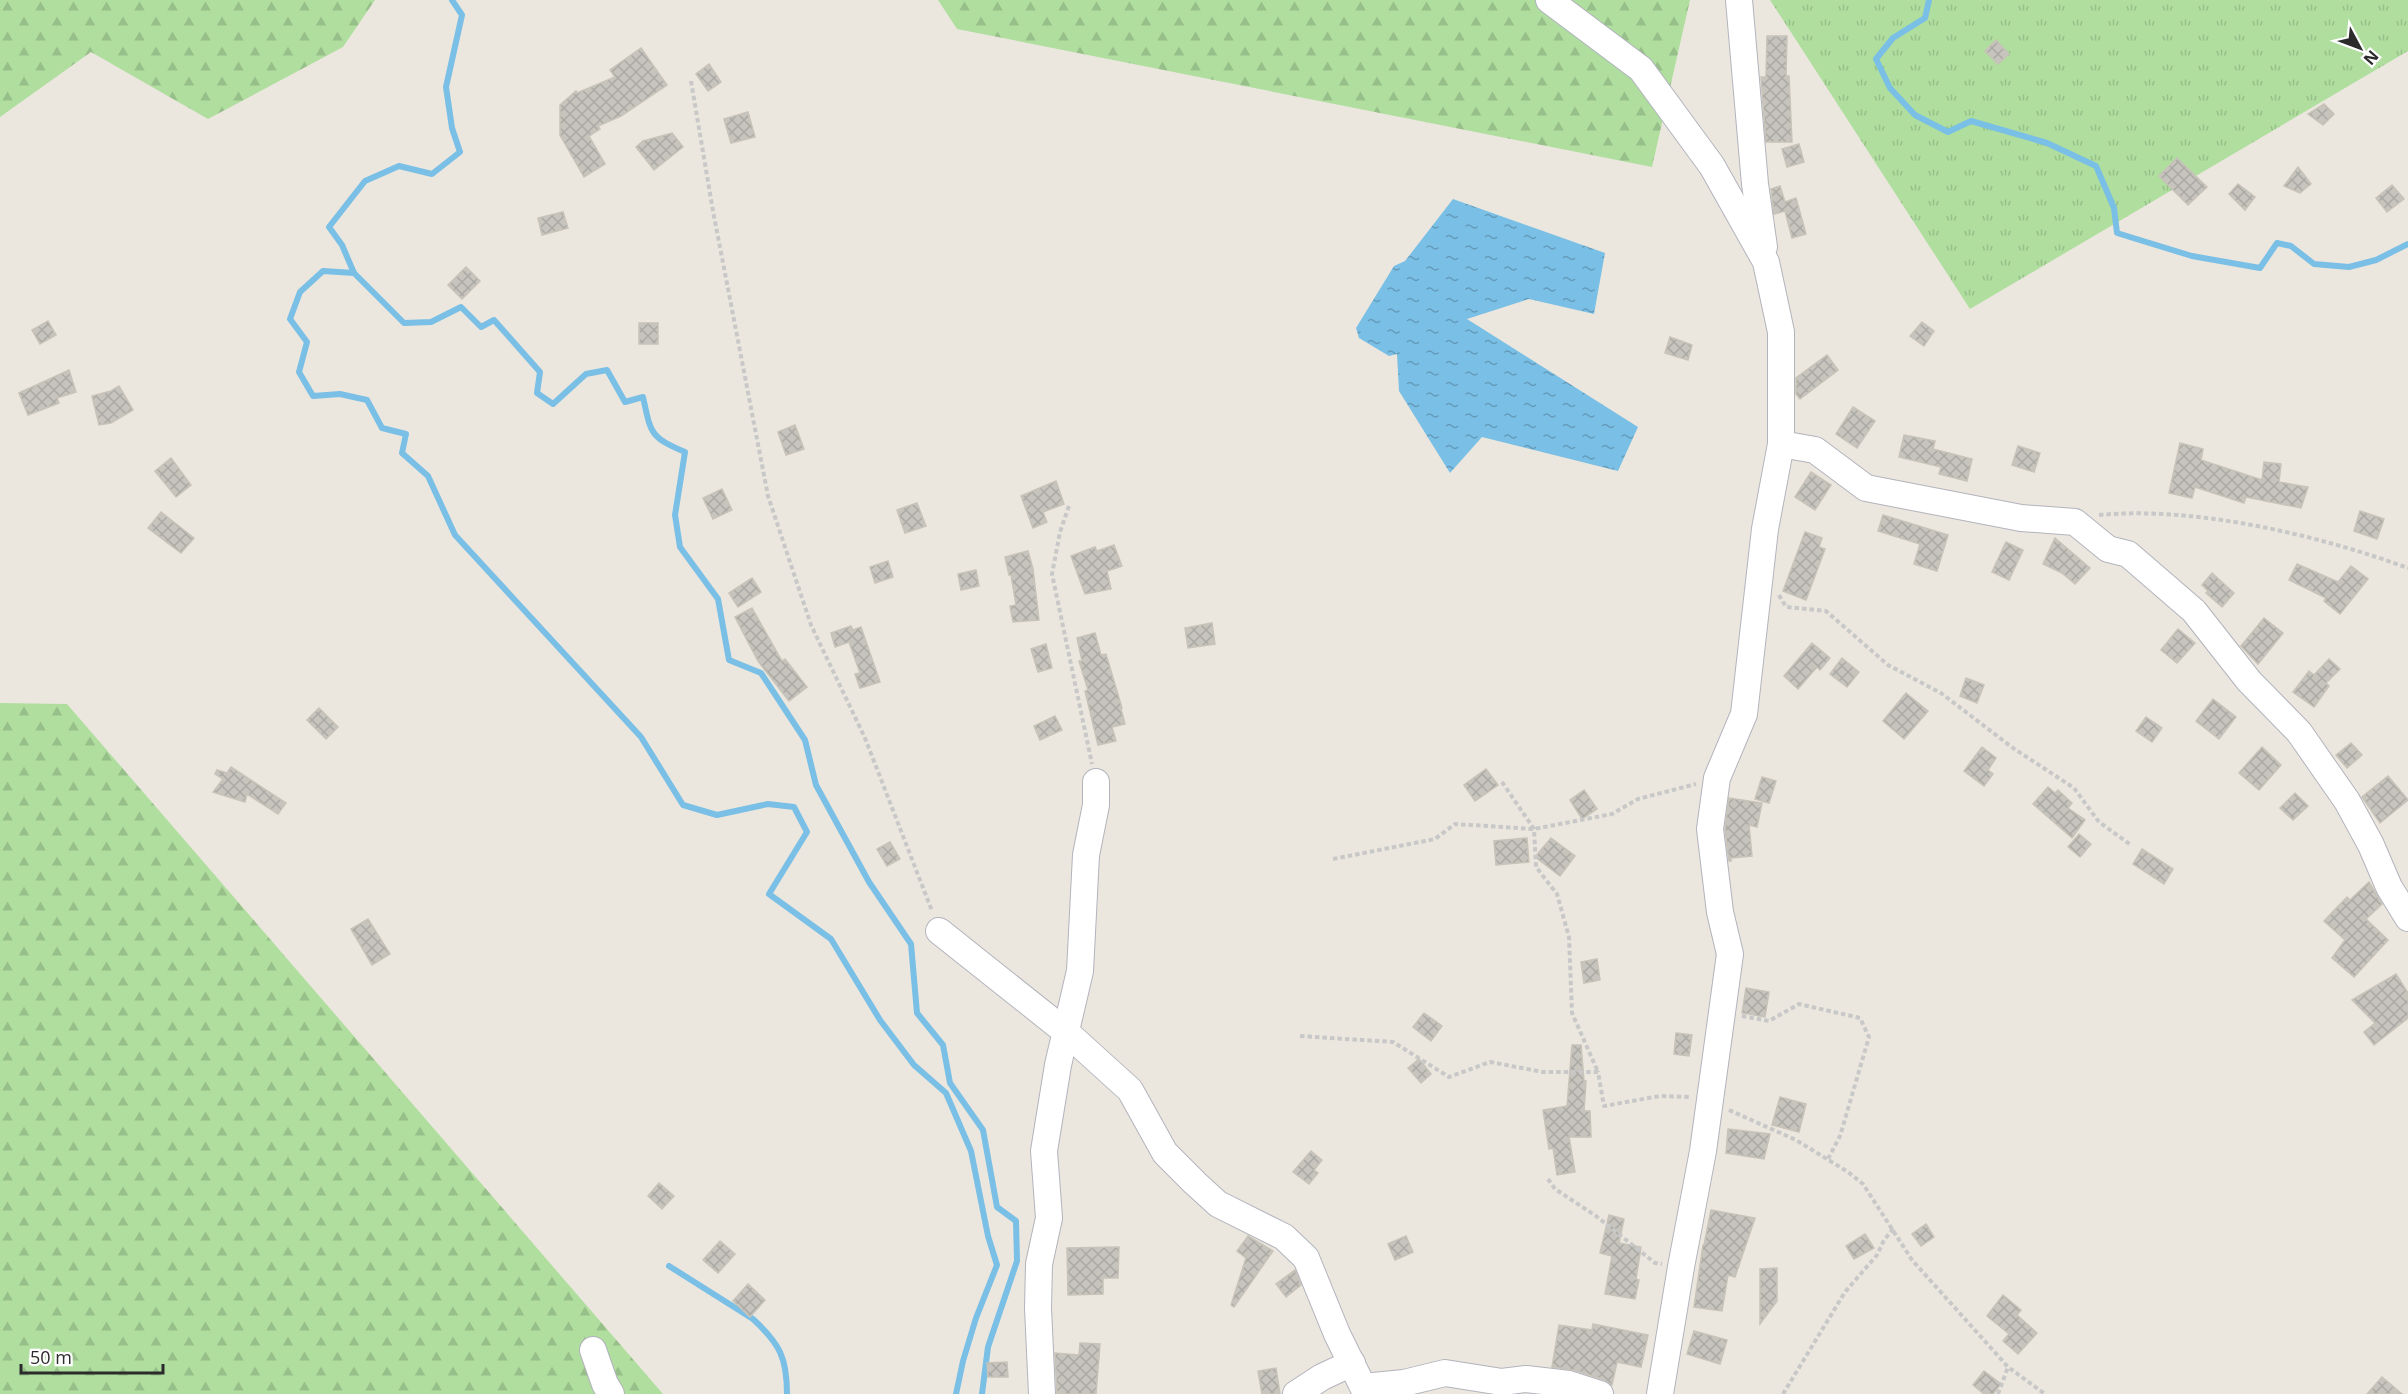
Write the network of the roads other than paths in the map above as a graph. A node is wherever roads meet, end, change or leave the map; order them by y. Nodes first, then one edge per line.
1 (1549, 0) edge
2 (1739, 0) edge
3 (1766, 262) junction
4 (1781, 444) junction
5 (1096, 782) road end
6 (2408, 918) edge
7 (939, 931) road end
8 (1066, 1032) junction
9 (593, 1350) dead end
10 (1352, 1363) junction
11 (611, 1394) edge
12 (1042, 1394) edge
13 (1296, 1394) edge
14 (1600, 1394) edge
15 (1660, 1394) edge

1 - 3 street
2 - 3 street
3 - 4 street
4 - 6 street
4 - 15 street
5 - 8 street
7 - 8 street
8 - 10 street
8 - 12 street
9 - 11 street
10 - 13 street
10 - 14 street

